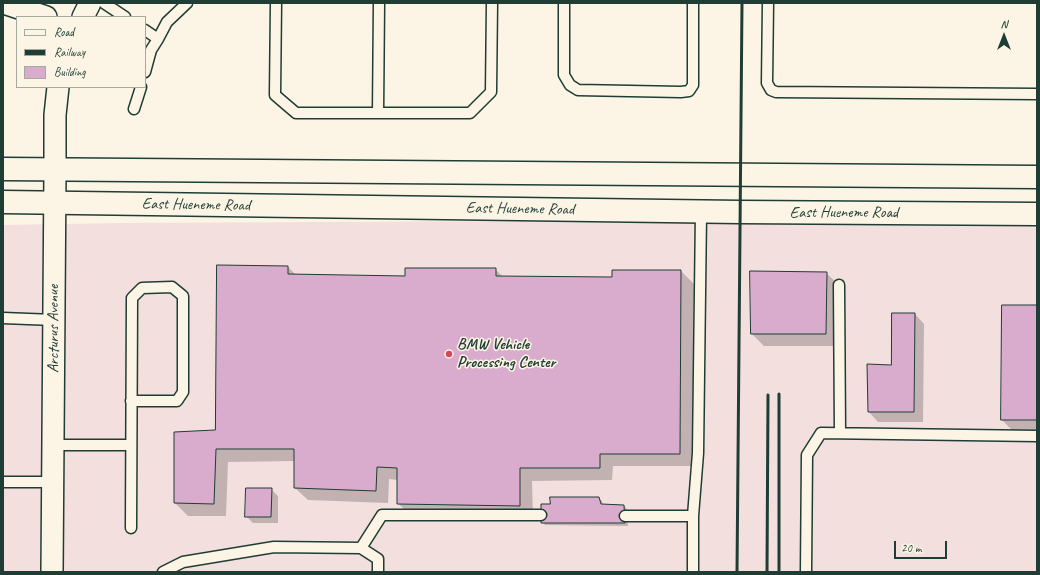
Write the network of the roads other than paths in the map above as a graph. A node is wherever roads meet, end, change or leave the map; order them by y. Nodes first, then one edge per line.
1 (4, 3) edge
2 (90, 3) edge
3 (104, 3) edge
4 (187, 3) edge
5 (276, 3) edge
6 (379, 3) edge
7 (492, 3) edge
8 (564, 3) edge
9 (693, 3) edge
10 (768, 3) edge
11 (43, 16) edge
12 (84, 16) edge
13 (124, 16) edge
14 (146, 31) edge
15 (158, 39) junction
16 (146, 68) edge
17 (58, 88) edge
18 (141, 88) edge
19 (1037, 94) edge
20 (134, 110) dead end
21 (378, 113) junction
22 (3, 169) edge
23 (55, 170) junction
24 (1037, 177) edge
25 (3, 202) edge
26 (54, 203) junction
27 (701, 212) junction
28 (1037, 214) edge
29 (839, 285) dead end
30 (3, 318) edge
31 (54, 320) junction
32 (131, 401) junction
33 (840, 433) junction
34 (1037, 436) edge
35 (53, 445) junction
36 (131, 445) junction
37 (3, 482) edge
38 (53, 482) junction
39 (541, 515) dead end
40 (625, 516) dead end
41 (693, 516) junction
42 (131, 528) dead end
43 (361, 548) junction
44 (52, 572) edge
45 (163, 572) edge
46 (378, 572) edge
47 (693, 572) edge
48 (806, 572) edge

1 - 11 street
2 - 12 street
3 - 13 lane
4 - 15 lane
5 - 21 lane
6 - 21 lane
7 - 21 lane
8 - 9 lane
10 - 19 lane
14 - 15 lane
15 - 16 lane
17 - 23 street, Arcturus Avenue
18 - 20 lane
22 - 23 main road, East Hueneme Road
23 - 24 main road, East Hueneme Road
23 - 26 street, Arcturus Avenue
25 - 26 main road, East Hueneme Road
26 - 27 main road, East Hueneme Road
26 - 31 street, Arcturus Avenue
27 - 28 main road, East Hueneme Road
27 - 41 lane
29 - 33 lane
30 - 31 lane
31 - 35 street, Arcturus Avenue
32 - 32 lane
32 - 36 lane
33 - 34 lane
33 - 48 lane
35 - 36 lane
35 - 38 street, Arcturus Avenue
36 - 42 lane
37 - 38 lane
38 - 44 street, Arcturus Avenue
39 - 43 lane
40 - 41 lane
41 - 47 lane
43 - 45 lane
43 - 46 lane

